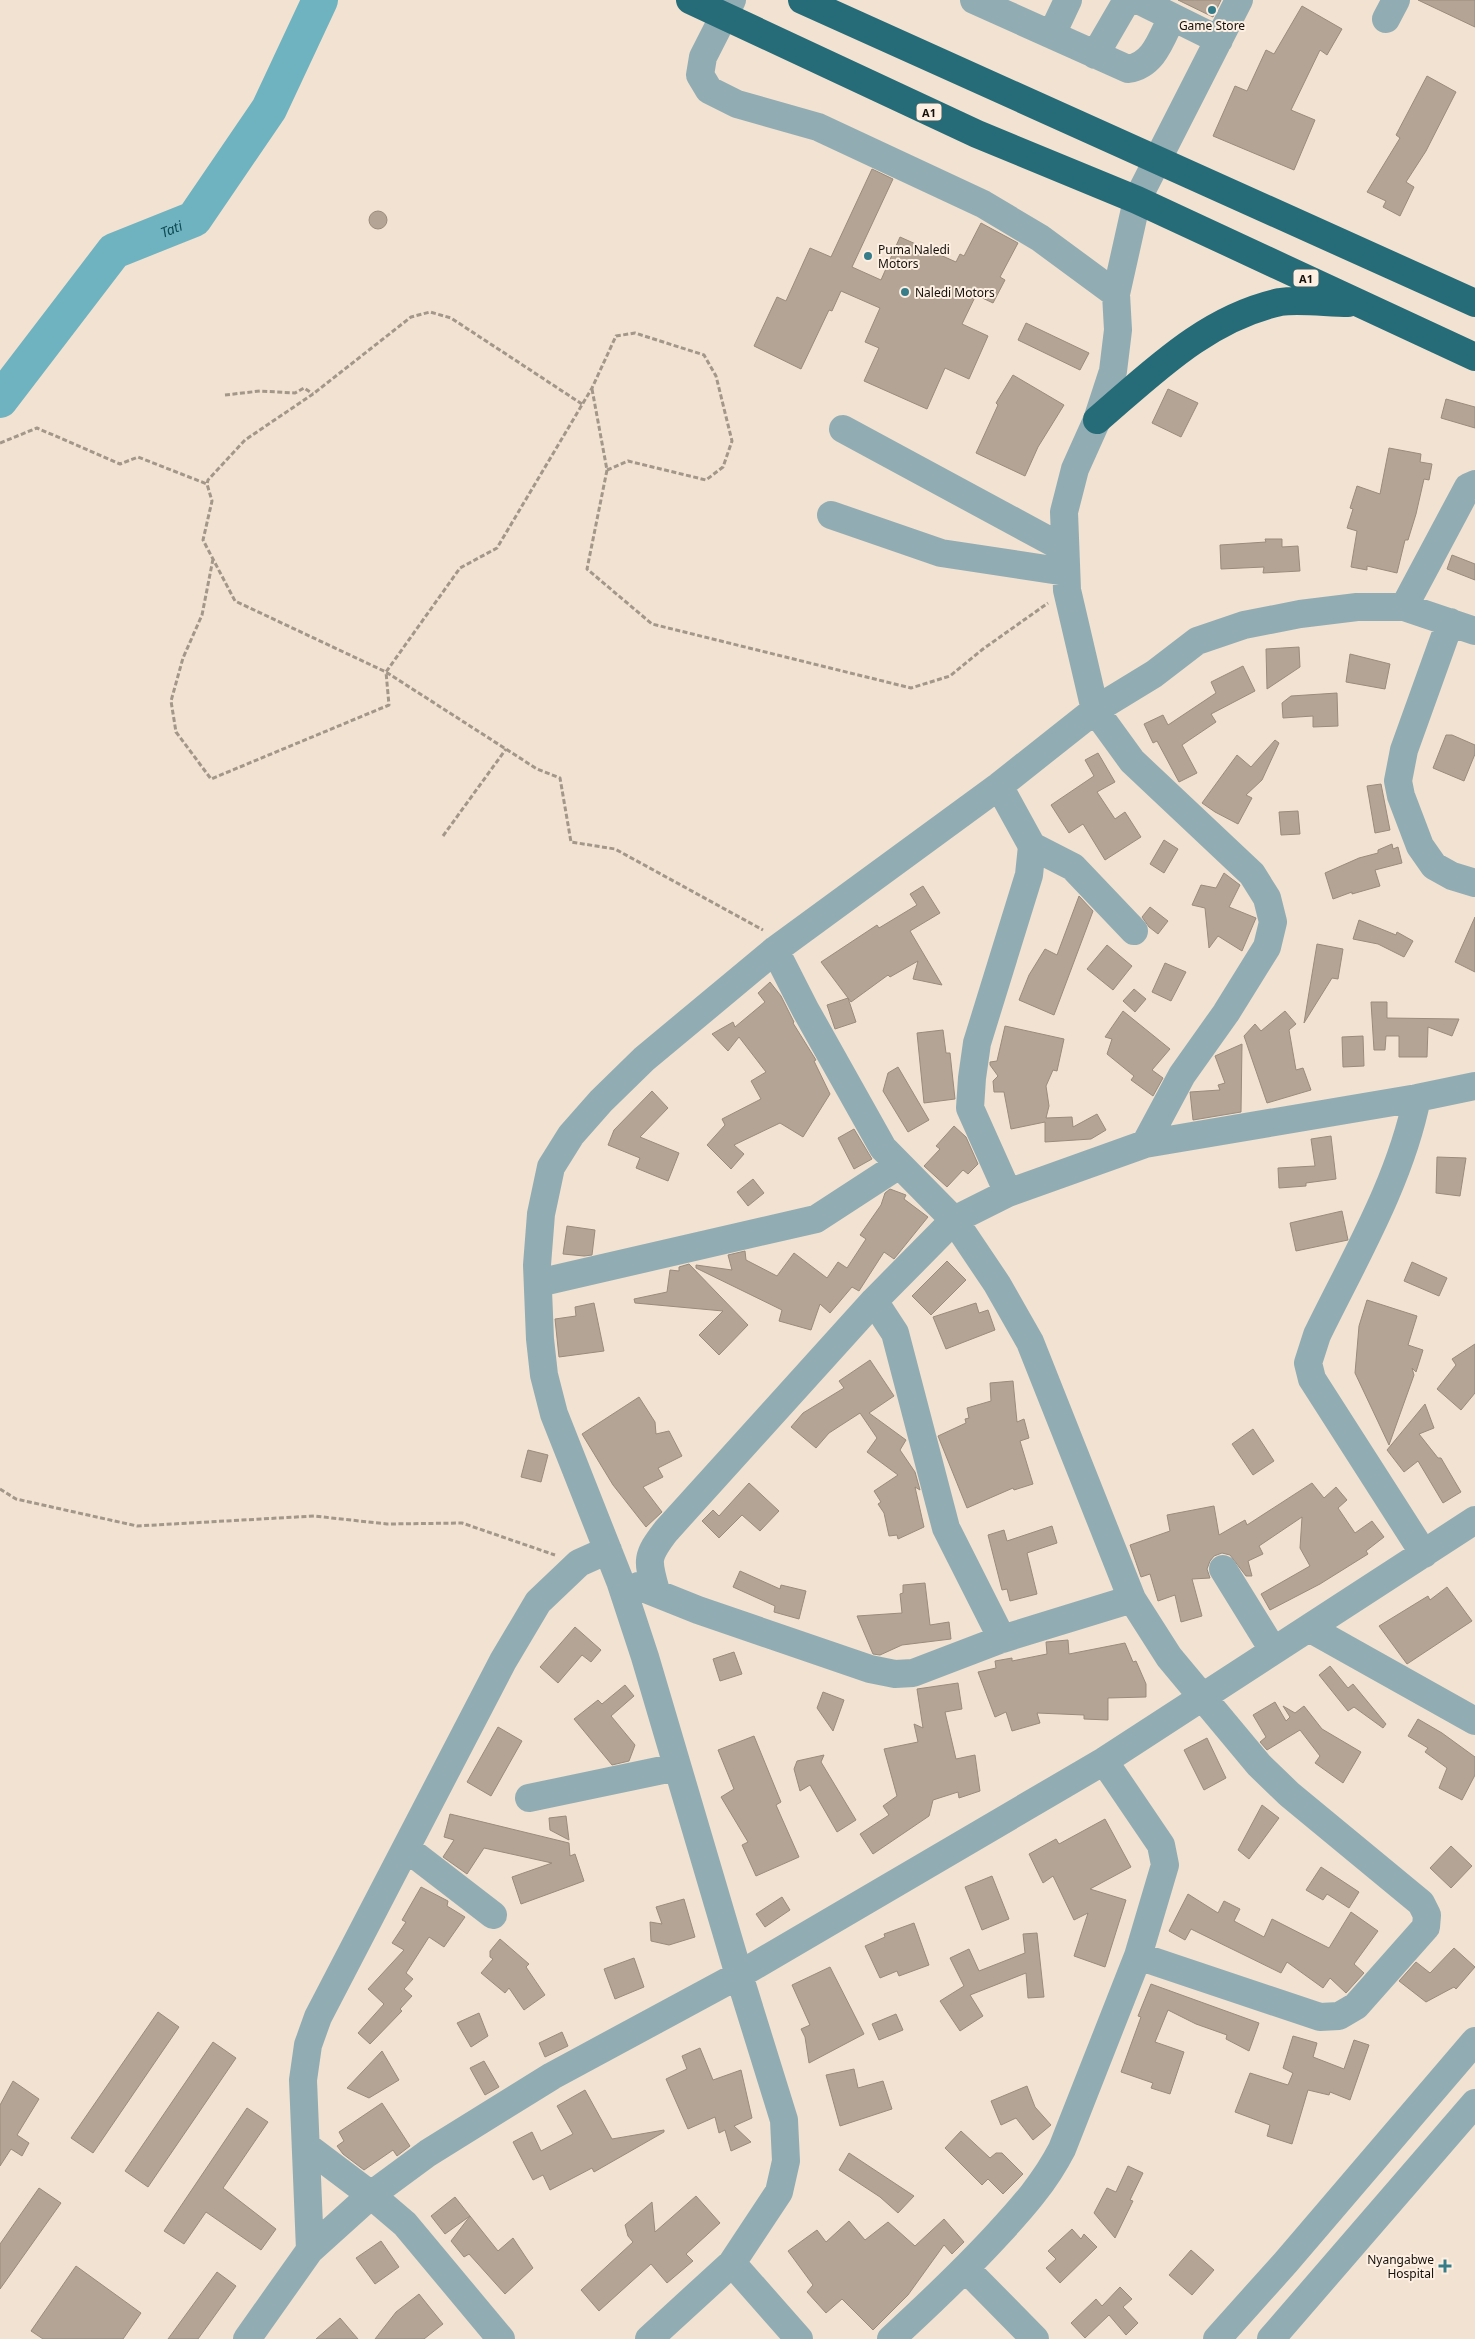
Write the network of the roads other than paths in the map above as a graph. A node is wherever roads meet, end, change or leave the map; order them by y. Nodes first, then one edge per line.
1 (690, 0) edge
2 (802, 0) edge
3 (974, 0) edge
4 (1068, 0) edge
5 (1127, 0) edge
6 (1138, 0) edge
7 (1239, 0) edge
8 (1003, 6) edge
9 (729, 8) edge
10 (1172, 17) junction
11 (1052, 34) junction
12 (1219, 40) junction
13 (1095, 55) junction
14 (1156, 161) junction
15 (1137, 200) junction
16 (1116, 294) junction
17 (1475, 303) edge
18 (1360, 304) junction
19 (1475, 357) edge
20 (1097, 420) junction
21 (843, 429) dead end
22 (1475, 484) edge
23 (831, 516) dead end
24 (1066, 570) junction
25 (1404, 607) junction
26 (1463, 627) edge
27 (1095, 710) junction
28 (999, 786) junction
29 (1032, 846) junction
30 (1475, 883) edge
31 (1134, 931) dead end
32 (780, 946) junction
33 (1475, 1086) edge
34 (1417, 1098) junction
35 (1145, 1144) junction
36 (899, 1164) junction
37 (1008, 1193) junction
38 (954, 1220) junction
39 (538, 1283) junction
40 (874, 1301) junction
41 (1475, 1520) edge
42 (608, 1550) junction
43 (1424, 1554) junction
44 (1223, 1569) dead end
45 (620, 1581) junction
46 (656, 1591) junction
47 (1132, 1598) junction
48 (1308, 1628) junction
49 (1002, 1639) junction
50 (1274, 1650) junction
51 (1202, 1696) junction
52 (1475, 1721) edge
53 (1104, 1761) junction
54 (678, 1767) junction
55 (530, 1798) dead end
56 (406, 1848) junction
57 (493, 1915) dead end
58 (1138, 1956) junction
59 (739, 1975) junction
60 (1475, 2041) edge
61 (1475, 2103) edge
62 (306, 2146) junction
63 (371, 2195) junction
64 (310, 2250) junction
65 (732, 2263) junction
66 (966, 2269) junction
67 (247, 2339) edge
68 (501, 2339) edge
69 (649, 2339) edge
70 (799, 2339) edge
71 (891, 2339) edge
72 (1035, 2339) edge
73 (1217, 2339) edge
74 (1271, 2339) edge

1 - 9 highway, A1
2 - 14 highway
3 - 8 street
4 - 11 street
5 - 13 street
6 - 10 street
7 - 12 street
8 - 11 street
9 - 15 highway, A1
9 - 16 street
10 - 12 street
10 - 13 street
11 - 13 street
12 - 14 street
14 - 15 street
14 - 17 highway
15 - 16 street
15 - 18 highway, A1
16 - 20 street
18 - 19 highway, A1
18 - 20 highway
20 - 24 street
21 - 24 street
22 - 25 street
23 - 24 street
24 - 27 street
25 - 26 street
25 - 27 street
26 - 30 street
27 - 28 street
27 - 35 street
28 - 29 street
28 - 32 street
29 - 31 street
29 - 37 street
32 - 36 street
32 - 39 street
33 - 34 street
34 - 35 street
34 - 43 street
35 - 37 street
36 - 38 street
36 - 39 street
37 - 38 street
38 - 40 street
38 - 47 street
39 - 42 street
40 - 46 street
40 - 49 street
41 - 43 street
42 - 45 street
42 - 56 street
43 - 48 street
44 - 50 street
45 - 46 street
45 - 54 street
46 - 49 street
47 - 49 street
47 - 51 street
48 - 50 street
48 - 52 street
50 - 51 street
51 - 53 street
51 - 58 street
53 - 58 street
53 - 59 street
54 - 55 street
54 - 59 street
56 - 57 street
56 - 62 street
58 - 66 street
59 - 63 street
59 - 65 street
60 - 73 street
61 - 74 street
62 - 63 street
62 - 64 street
63 - 64 street
63 - 68 street
64 - 67 street
65 - 69 street
65 - 70 street
66 - 71 street
66 - 72 street

